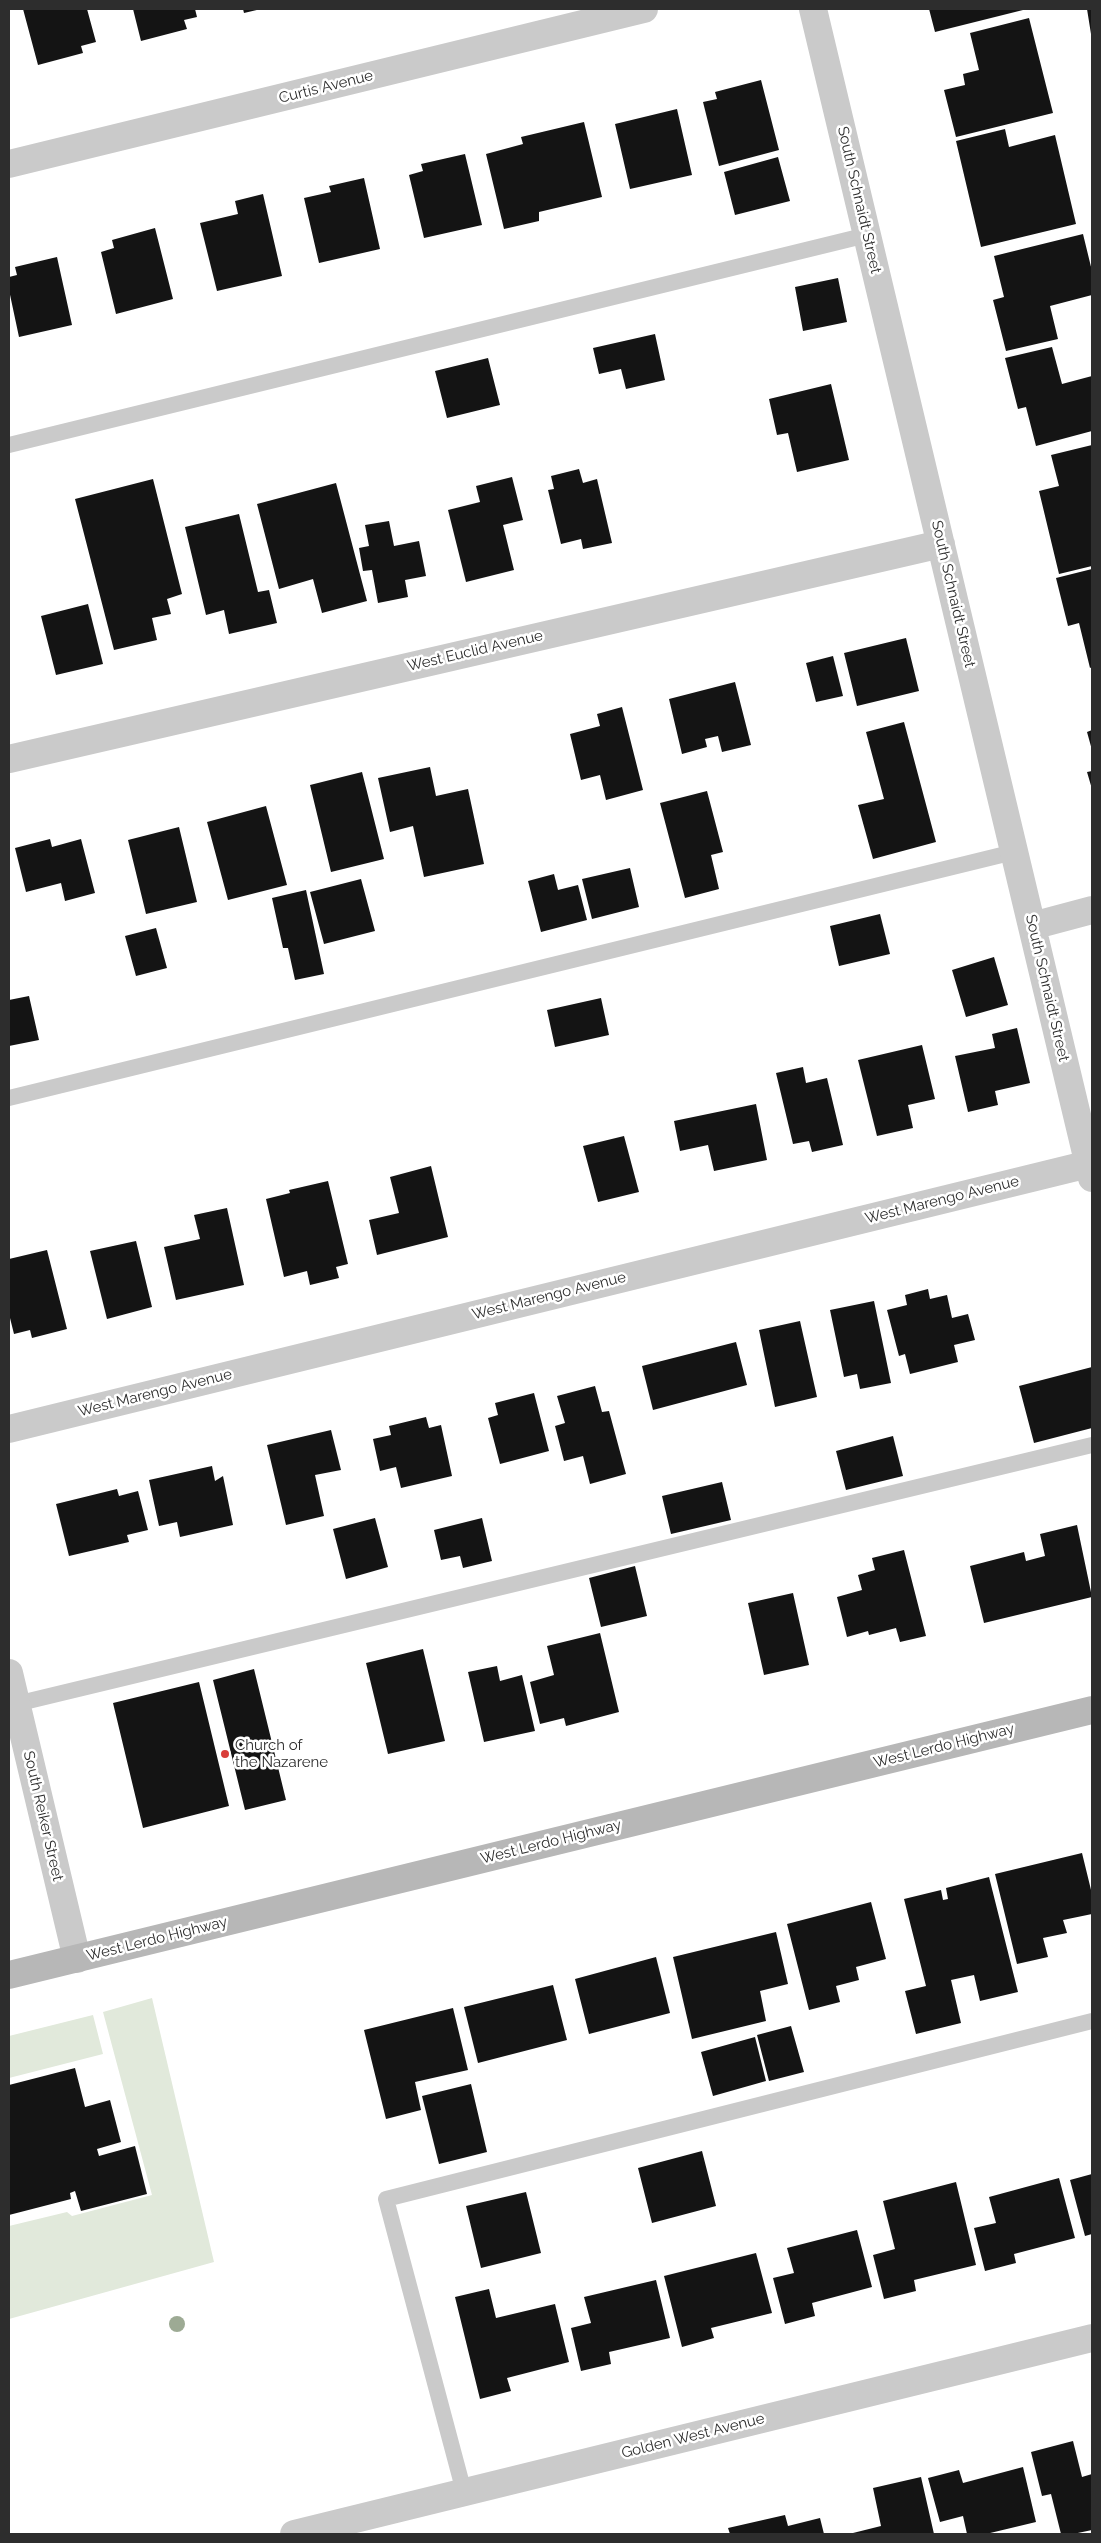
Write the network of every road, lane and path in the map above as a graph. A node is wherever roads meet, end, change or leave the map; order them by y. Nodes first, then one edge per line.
1 (644, 9) edge
2 (813, 9) edge
3 (9, 164) edge
4 (867, 235) junction
5 (9, 444) edge
6 (941, 544) junction
7 (9, 759) edge
8 (1014, 852) junction
9 (1092, 910) edge
10 (1032, 926) junction
11 (9, 1098) edge
12 (1090, 1171) edge
13 (9, 1428) edge
14 (1092, 1444) edge
15 (9, 1673) edge
16 (16, 1704) junction
17 (1092, 1710) edge
18 (77, 1958) junction
19 (9, 1975) edge
20 (1092, 2021) edge
21 (1092, 2338) edge
22 (464, 2492) junction
23 (294, 2534) edge

1 - 3 street, Curtis Avenue
2 - 4 street, South Schnaidt Street
4 - 5 lane
4 - 6 street, South Schnaidt Street
6 - 7 street, West Euclid Avenue
6 - 8 street, South Schnaidt Street
8 - 10 street, South Schnaidt Street
8 - 11 lane
9 - 10 street
10 - 12 street, South Schnaidt Street
12 - 13 street, West Marengo Avenue
14 - 16 lane
15 - 16 street, South Reiker Street
16 - 18 street, South Reiker Street
17 - 18 main road, West Lerdo Highway
18 - 19 main road, West Lerdo Highway
20 - 22 lane
21 - 22 street, Golden West Avenue
22 - 23 street, Golden West Avenue

